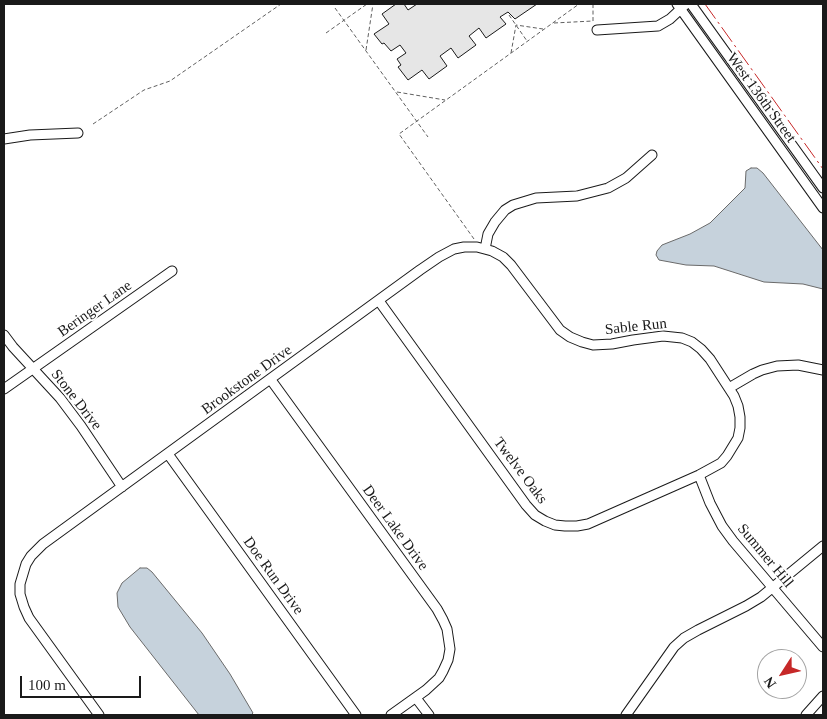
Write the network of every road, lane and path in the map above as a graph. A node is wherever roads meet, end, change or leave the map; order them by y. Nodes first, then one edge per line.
1 (281, 4) edge
2 (367, 4) edge
3 (374, 4) edge
4 (579, 4) edge
5 (592, 4) edge
6 (691, 4) edge
7 (681, 5) edge
8 (335, 8) dead end
9 (508, 15) dead end
10 (344, 20) junction
11 (553, 23) junction
12 (516, 25) junction
13 (544, 29) junction
14 (597, 30) dead end
15 (326, 33) dead end
16 (527, 42) junction
17 (366, 50) junction
18 (511, 54) junction
19 (396, 92) junction
20 (446, 100) junction
21 (417, 121) junction
22 (93, 124) dead end
23 (78, 133) dead end
24 (428, 137) dead end
25 (4, 139) edge
26 (652, 155) dead end
27 (823, 188) edge
28 (823, 208) edge
29 (485, 246) junction
30 (172, 272) dead end
31 (379, 301) junction
32 (4, 335) edge
33 (34, 369) junction
34 (823, 370) edge
35 (271, 380) junction
36 (729, 388) junction
37 (4, 389) edge
38 (168, 454) junction
39 (698, 475) junction
40 (122, 486) junction
41 (823, 546) edge
42 (773, 588) junction
43 (823, 647) edge
44 (823, 696) edge
45 (416, 698) junction
46 (99, 715) edge
47 (356, 715) edge
48 (391, 715) edge
49 (429, 715) edge
50 (626, 715) edge
51 (806, 715) edge

1 - 22 path
2 - 10 path
3 - 17 path
4 - 11 path
5 - 11 path
6 - 27 street, West 136th Street
7 - 14 street
7 - 28 street, West 136th Street
8 - 10 path
9 - 12 path
10 - 15 path
10 - 17 path
11 - 13 path
12 - 13 path
12 - 16 path
12 - 18 path
13 - 16 path
16 - 18 path
17 - 19 path
18 - 20 path
19 - 20 path
19 - 21 path
20 - 21 path
21 - 24 path
21 - 29 path
23 - 25 street
26 - 29 street
29 - 31 street, Brookstone Drive
29 - 36 street, Sable Run
30 - 33 street, Beringer Lane
31 - 35 street, Brookstone Drive
31 - 39 street, Twelve Oaks
32 - 33 street, Stone Drive
33 - 37 street, Beringer Lane
33 - 40 street, Stone Drive
34 - 36 street
35 - 38 street, Brookstone Drive
35 - 45 street, Deer Lake Drive
36 - 39 street, Sable Run
38 - 40 street, Brookstone Drive
38 - 47 street, Doe Run Drive
39 - 42 street, Summer Hill
40 - 46 street, Brookstone Drive
41 - 42 street
42 - 43 street, Summer Hill
42 - 50 street
44 - 51 street
45 - 48 street, Deer Lake Drive
45 - 49 street

